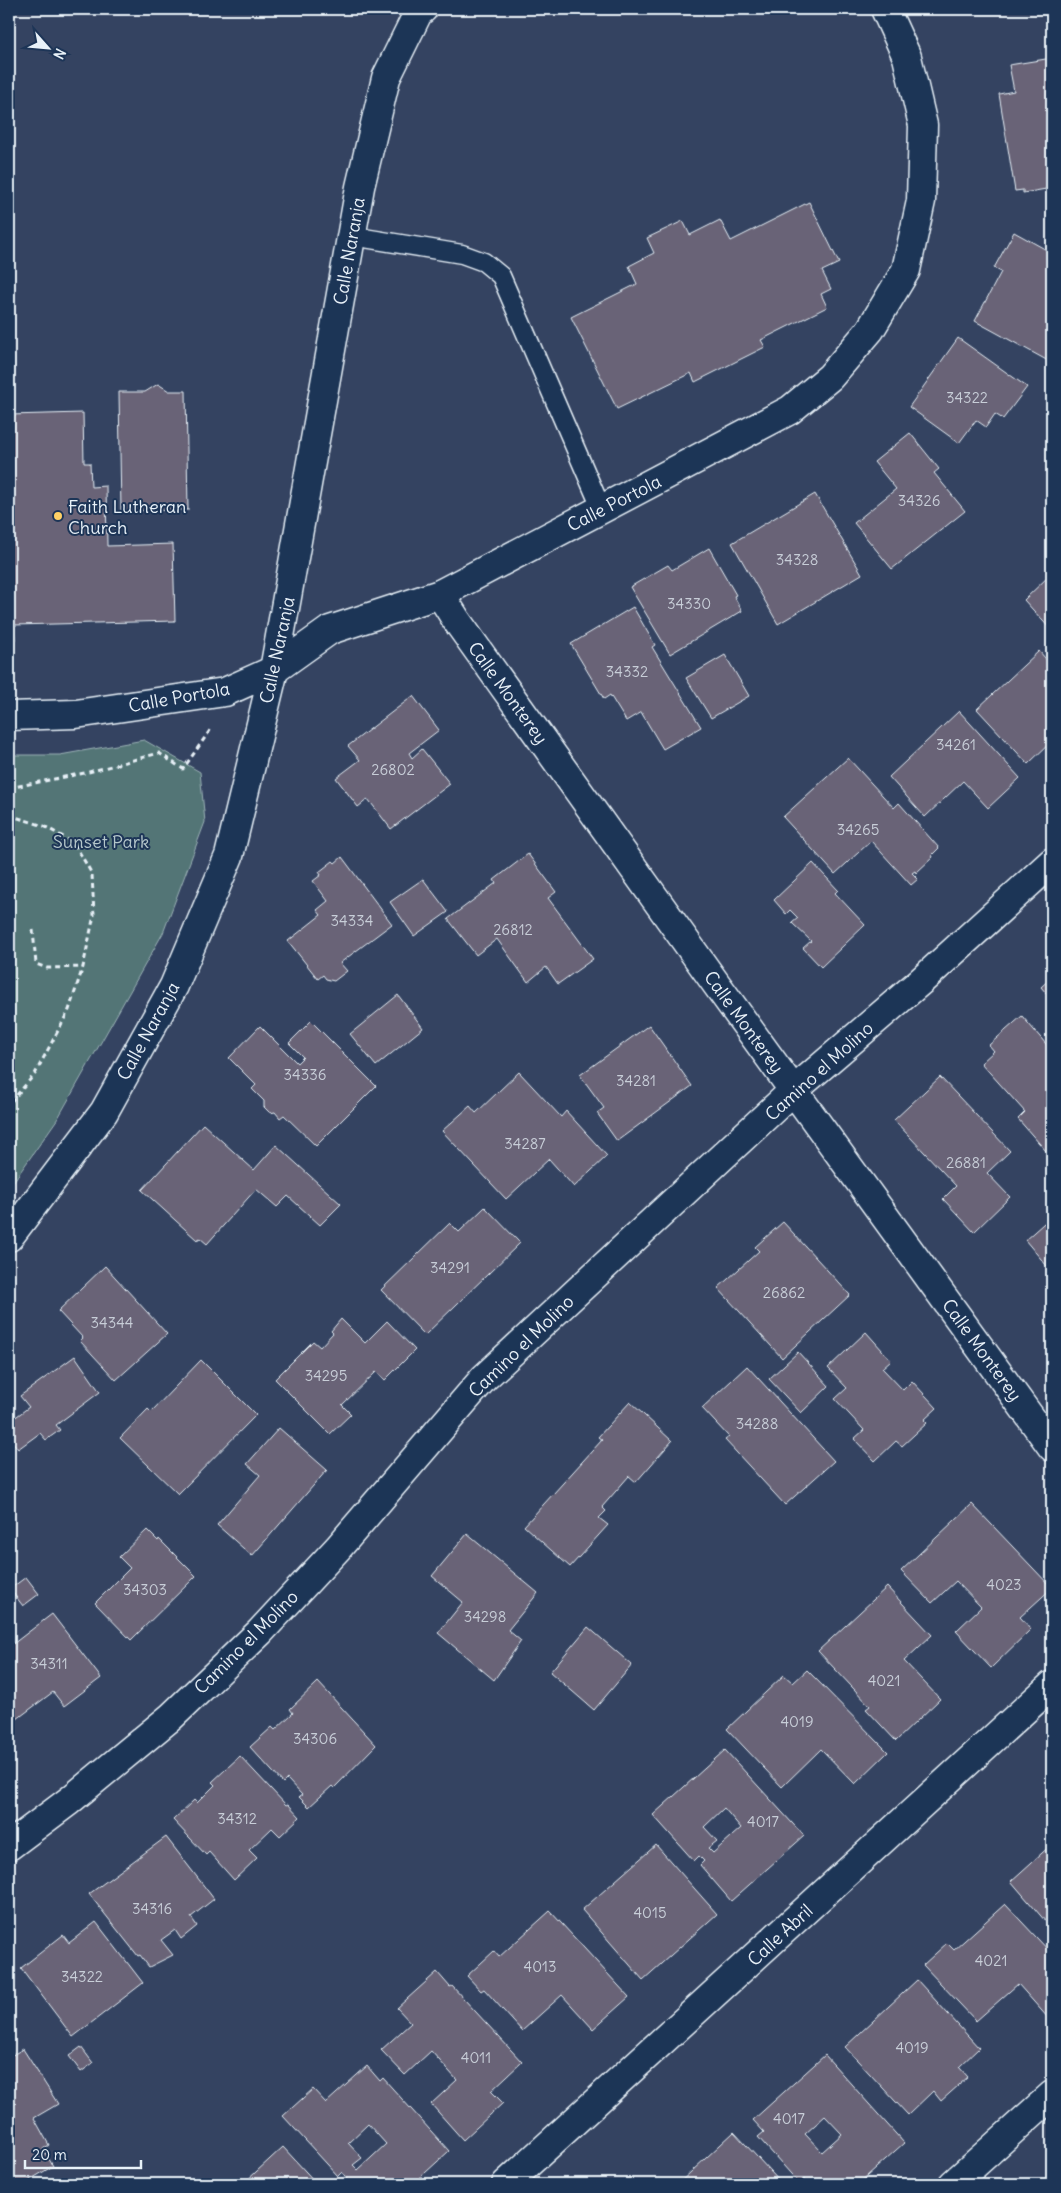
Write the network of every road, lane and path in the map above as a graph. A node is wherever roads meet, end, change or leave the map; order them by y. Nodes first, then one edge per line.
1 (885, 9) edge
2 (421, 11) edge
3 (352, 236) junction
4 (602, 510) junction
5 (440, 594) junction
6 (274, 670) junction
7 (243, 684) junction
8 (9, 716) edge
9 (9, 788) edge
10 (9, 815) edge
11 (1052, 862) edge
12 (33, 930) dead end
13 (83, 967) junction
14 (794, 1091) junction
15 (9, 1104) edge
16 (9, 1237) edge
17 (1052, 1447) edge
18 (1052, 1685) edge
19 (9, 1846) edge
20 (1052, 2095) edge
21 (506, 2184) edge
22 (953, 2184) edge

1 - 4 street, Calle Portola
2 - 3 street, Calle Naranja
3 - 4 lane
3 - 6 street, Calle Naranja
4 - 5 street, Calle Portola
5 - 6 street, Calle Portola
5 - 14 street, Calle Monterey
6 - 7 street, Calle Portola
6 - 16 street, Calle Naranja
7 - 8 street, Calle Portola
7 - 9 path
10 - 13 path
11 - 14 street, Camino el Molino
12 - 13 path
13 - 15 path
14 - 17 street, Calle Monterey
14 - 19 street, Camino el Molino
18 - 21 street, Calle Abril
20 - 22 street

